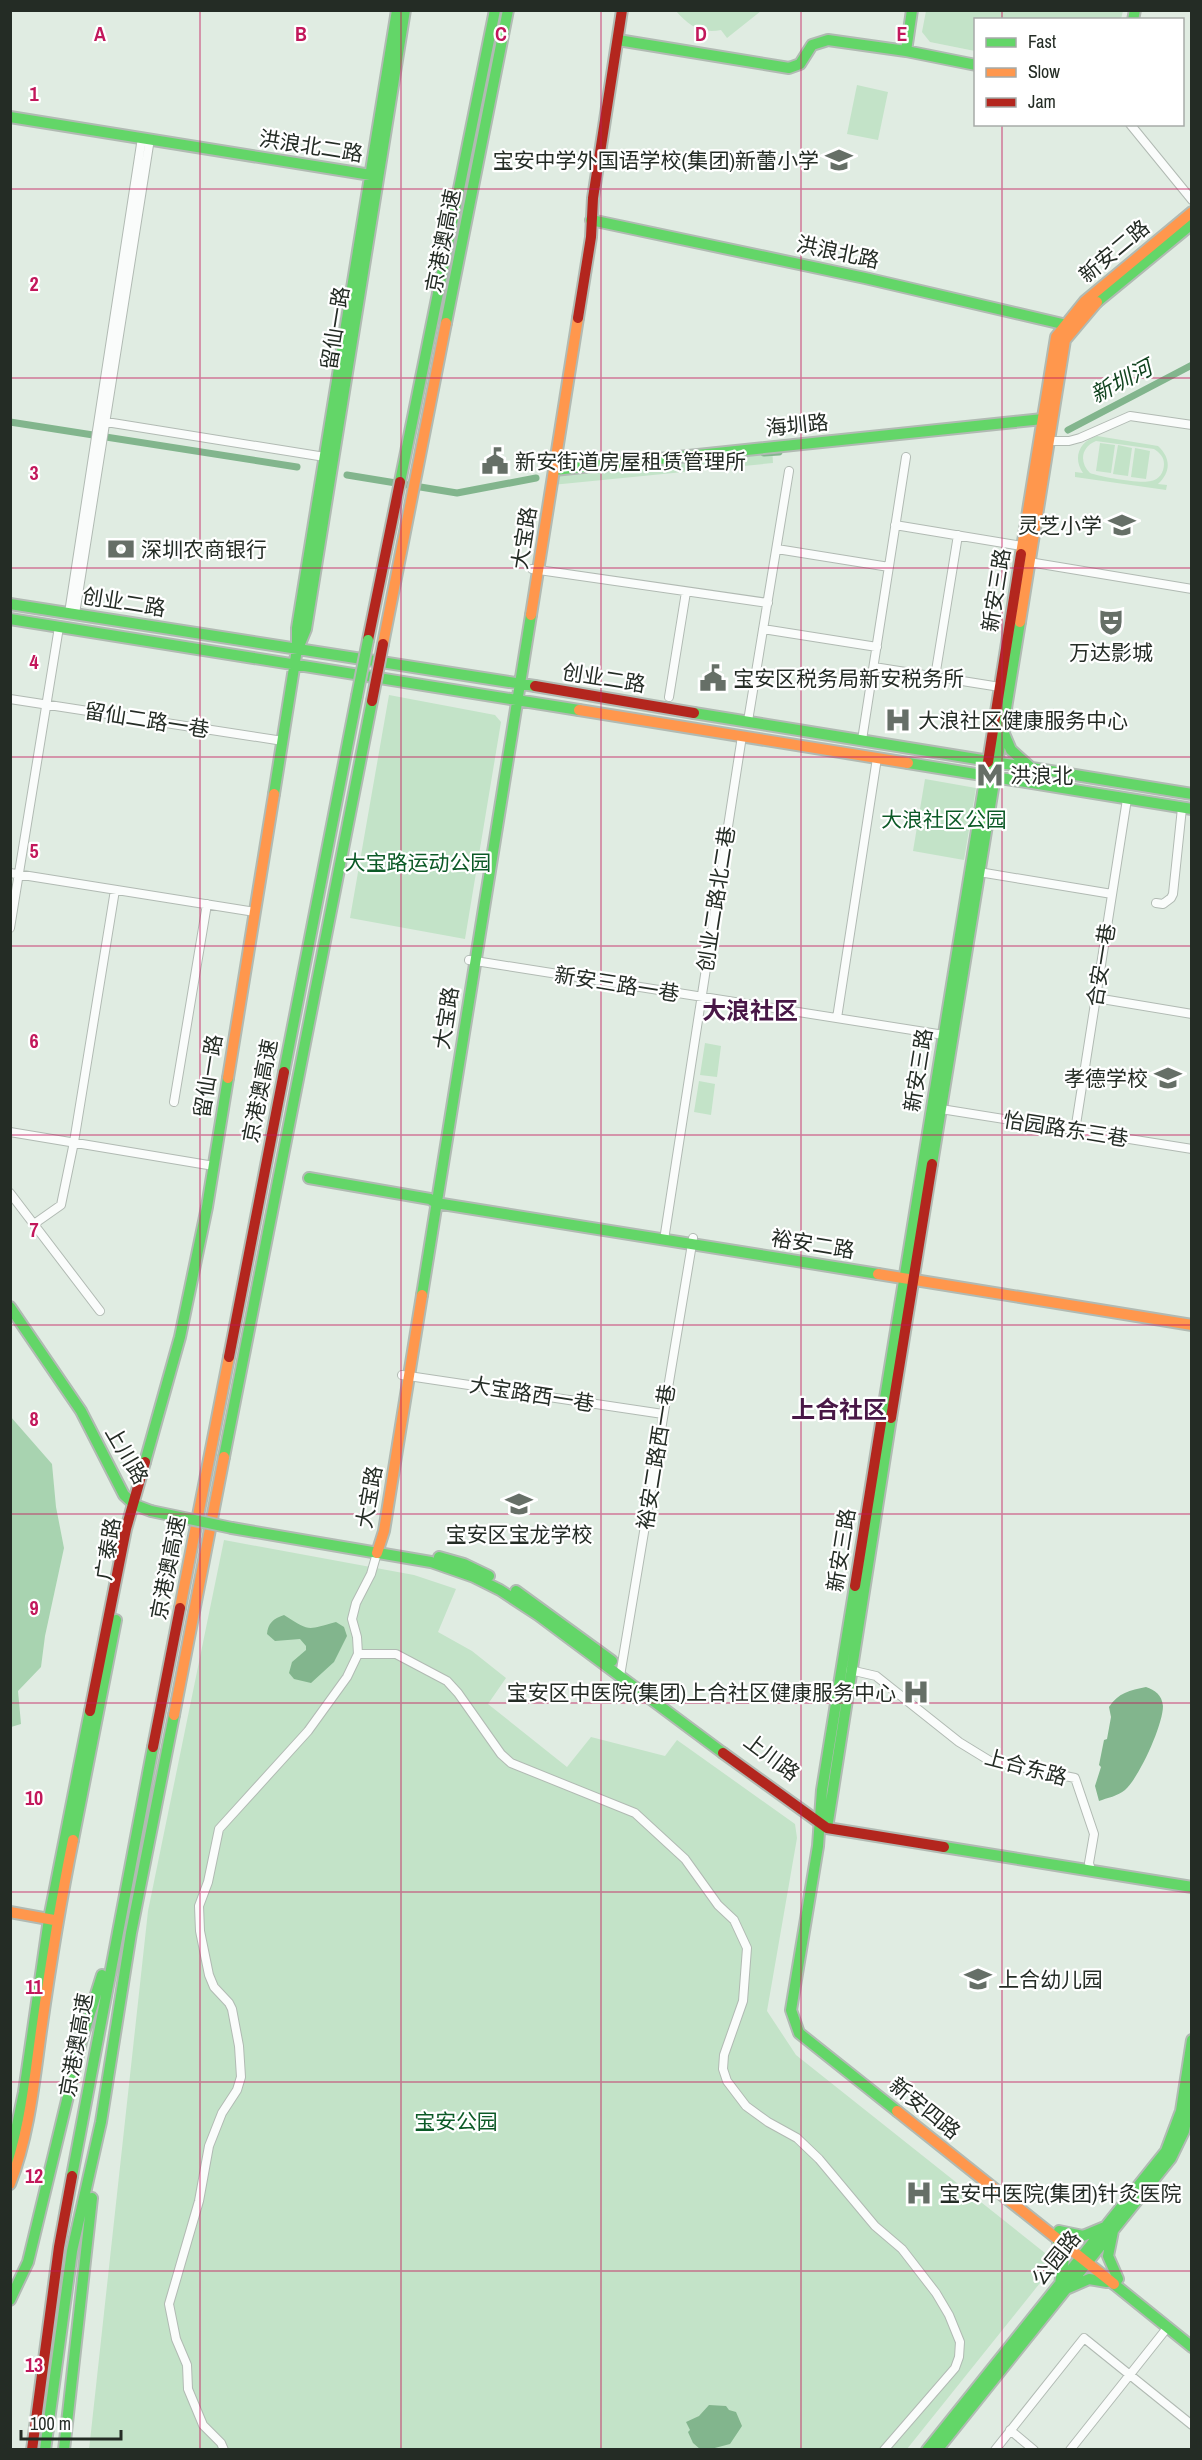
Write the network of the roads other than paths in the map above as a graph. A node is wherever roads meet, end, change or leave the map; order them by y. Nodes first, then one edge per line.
1 (397, 10) edge
2 (405, 10) edge
3 (495, 10) edge
4 (508, 10) edge
5 (622, 10) edge
6 (912, 10) edge
7 (618, 40) junction
8 (906, 51) junction
9 (974, 65) edge
10 (10, 117) edge
11 (10, 123) edge
12 (1132, 126) edge
13 (145, 142) junction
14 (346, 176) junction
15 (372, 178) junction
16 (1191, 200) edge
17 (366, 202) junction
18 (1191, 212) edge
19 (591, 220) junction
20 (1191, 224) edge
21 (1071, 326) junction
22 (1043, 419) junction
23 (102, 421) junction
24 (1191, 425) edge
25 (1048, 441) junction
26 (324, 457) junction
27 (906, 457) dead end
28 (554, 470) junction
29 (789, 471) dead end
30 (895, 525) junction
31 (958, 536) junction
32 (1022, 546) junction
33 (777, 549) junction
34 (1029, 561) junction
35 (889, 567) junction
36 (535, 570) junction
37 (1191, 589) edge
38 (686, 592) junction
39 (768, 603) junction
40 (10, 604) edge
41 (72, 613) junction
42 (10, 619) edge
43 (59, 627) junction
44 (763, 629) junction
45 (877, 647) junction
46 (297, 649) junction
47 (295, 665) junction
48 (873, 667) junction
49 (935, 677) junction
50 (517, 684) junction
51 (1000, 687) junction
52 (669, 697) dead end
53 (10, 699) edge
54 (515, 699) junction
55 (46, 704) junction
56 (748, 721) junction
57 (998, 728) junction
58 (742, 736) junction
59 (862, 740) junction
60 (283, 741) junction
61 (959, 756) junction
62 (877, 758) junction
63 (992, 762) junction
64 (1030, 768) junction
65 (959, 771) junction
66 (990, 776) junction
67 (1028, 783) junction
68 (1191, 794) edge
69 (1127, 799) junction
70 (985, 803) junction
71 (1187, 809) edge
72 (979, 872) junction
73 (15, 874) edge
74 (115, 890) junction
75 (1112, 894) junction
76 (1156, 903) dead end
77 (207, 904) junction
78 (255, 912) junction
79 (10, 928) edge
80 (472, 961) junction
81 (700, 996) junction
82 (1096, 998) junction
83 (1191, 1014) edge
84 (837, 1018) junction
85 (944, 1035) junction
86 (174, 1102) dead end
87 (941, 1109) junction
88 (1075, 1131) junction
89 (10, 1132) edge
90 (74, 1142) junction
91 (1191, 1149) edge
92 (214, 1166) junction
93 (309, 1178) dead end
94 (10, 1193) edge
95 (434, 1200) junction
96 (34, 1224) junction
97 (664, 1237) junction
98 (693, 1241) junction
99 (909, 1276) junction
100 (10, 1307) edge
101 (100, 1311) dead end
102 (1191, 1318) edge
103 (1191, 1325) edge
104 (405, 1375) junction
105 (663, 1414) junction
106 (135, 1504) junction
107 (377, 1553) junction
108 (358, 1654) junction
109 (621, 1672) junction
110 (856, 1672) junction
111 (824, 1823) junction
112 (1090, 1867) junction
113 (1191, 1879) edge
114 (1191, 1887) edge
115 (10, 1912) edge
116 (53, 1920) junction
117 (118, 1928) junction
118 (1191, 2040) edge
119 (1191, 2089) edge
120 (101, 2122) junction
121 (10, 2159) edge
122 (10, 2184) edge
123 (1110, 2228) junction
124 (1056, 2234) junction
125 (1086, 2258) junction
126 (1116, 2282) junction
127 (1063, 2287) junction
128 (10, 2300) edge
129 (1167, 2328) junction
130 (1191, 2338) edge
131 (1191, 2348) edge
132 (1130, 2375) junction
133 (1191, 2425) edge
134 (1010, 2430) junction
135 (32, 2450) edge
136 (45, 2450) edge
137 (64, 2450) edge
138 (224, 2450) edge
139 (884, 2450) edge
140 (927, 2450) edge
141 (937, 2450) edge
142 (995, 2450) edge
143 (1034, 2450) edge
144 (1070, 2450) edge

1 - 15 main road, 留仙一路
2 - 15 main road, 留仙一路
3 - 117 main road, 京港澳高速, bridge
4 - 120 main road, 京港澳高速, bridge
5 - 7 main road, 大宝路
6 - 8 main road
7 - 8 main road
7 - 19 main road, 大宝路
8 - 9 main road
10 - 13 main road, 洪浪北二路
11 - 13 main road, 洪浪北二路
12 - 16 street
13 - 14 main road, 洪浪北二路
13 - 15 main road, 洪浪北二路
13 - 23 street
14 - 15 main road, 洪浪北二路
14 - 17 main road
15 - 17 main road, 留仙一路
15 - 46 main road, 留仙一路
17 - 26 main road, 留仙一路
18 - 21 main road, 新安二路
19 - 21 main road, 洪浪北路
19 - 28 main road, 大宝路
19 - 36 main road, 大宝路
20 - 21 main road, 新安二路
21 - 22 main road, 新安三路
21 - 25 main road, 新安三路
22 - 28 main road, 海圳路
22 - 32 main road, 新安三路
23 - 26 street
23 - 41 street
24 - 25 street
25 - 34 main road, 新安三路
26 - 46 main road, 留仙一路
27 - 30 street
28 - 36 main road, 大宝路
29 - 33 street
30 - 31 street
30 - 35 street
31 - 32 street
31 - 49 street
32 - 51 main road, 新安三路
33 - 35 street
33 - 39 street
34 - 37 street
34 - 57 main road, 新安三路
35 - 45 street
36 - 38 street
36 - 50 main road, 大宝路
38 - 39 street
38 - 52 street
39 - 44 street
40 - 41 main road, 创业二路
41 - 46 main road, 创业二路
42 - 43 main road, 创业二路
43 - 47 main road, 创业二路
43 - 55 street
44 - 45 street
44 - 56 street
45 - 48 street
46 - 47 main road, 留仙一路
46 - 50 main road, 创业二路
47 - 54 main road, 创业二路
47 - 60 main road, 留仙一路
48 - 49 street
48 - 59 street
49 - 51 street
50 - 54 main road, 大宝路
50 - 56 main road, 创业二路
51 - 57 main road, 新安三路
53 - 55 street, 留仙二路一巷
54 - 58 main road, 创业二路
54 - 80 main road, 大宝路
55 - 60 street, 留仙二路一巷
55 - 73 street
56 - 59 main road, 创业二路
57 - 61 main road
57 - 63 main road, 新安三路
57 - 64 main road
58 - 62 main road, 创业二路
58 - 81 street, 创业二路北二巷
59 - 61 main road, 创业二路
60 - 78 main road, 留仙一路
61 - 63 main road, 创业二路
62 - 65 main road, 创业二路
62 - 84 street
63 - 64 main road, 创业二路
63 - 66 main road, 新安三路
64 - 68 main road, 创业二路
65 - 66 main road, 创业二路
65 - 70 main road
66 - 67 main road, 创业二路
66 - 70 main road, 新安三路
67 - 69 main road, 创业二路
67 - 70 main road
69 - 71 main road, 创业二路
69 - 75 street, 合安一巷
70 - 72 main road, 新安三路
70 - 85 main road, 新安三路
71 - 76 street
72 - 75 street
72 - 87 main road, 新安三路
73 - 74 street
73 - 79 street
74 - 77 street
74 - 90 street
75 - 82 street, 合安一巷
77 - 78 street
77 - 86 street
78 - 92 main road, 留仙一路
80 - 81 street, 新安三路一巷
80 - 95 main road, 大宝路
81 - 84 street, 新安三路一巷
81 - 97 street, 创业二路北二巷
82 - 83 street
82 - 88 street, 合安一巷
84 - 85 street, 新安三路一巷
85 - 99 main road, 新安三路
87 - 88 street, 怡园路东三巷
87 - 99 main road, 新安三路
88 - 91 street, 怡园路东三巷
89 - 90 street
90 - 92 street
90 - 96 street
92 - 106 main road, 留仙一路
93 - 95 main road, 裕安二路
94 - 96 street
95 - 97 main road, 裕安二路
95 - 104 main road, 大宝路
96 - 101 street
97 - 98 main road, 裕安二路
98 - 99 main road, 裕安二路
98 - 105 street, 裕安二路西一巷
99 - 102 main road, 裕安二路
99 - 103 main road, 裕安二路
99 - 110 main road, 新安三路
99 - 111 main road, 新安三路
100 - 106 main road, 上川路
104 - 105 street, 大宝路西一巷
104 - 107 main road, 大宝路
105 - 109 street, 裕安二路西一巷
106 - 107 main road, 上川路, bridge
106 - 116 main road, 广泰路
107 - 108 street
107 - 109 main road, 上川路
108 - 138 street
108 - 139 street
109 - 111 main road, 上川路
110 - 111 main road, 新安三路
110 - 112 street, 上合东路
111 - 112 main road, 上川路
111 - 124 main road, 新安四路
112 - 113 main road, 上川路
112 - 114 main road, 上川路
115 - 116 main road
116 - 121 main road, 广泰路
116 - 122 main road, 广泰路
117 - 128 main road
117 - 135 main road, 京港澳高速
118 - 123 main road, 公园路
119 - 123 main road, 公园路
120 - 136 main road, 京港澳高速
120 - 137 main road
123 - 124 main road
123 - 125 main road, 公园路
123 - 126 main road
124 - 125 main road, 新安四路
124 - 127 main road
125 - 126 main road, 新安四路
125 - 127 main road, 公园路
126 - 127 main road
126 - 129 main road, 新安四路
126 - 130 main road, 新安四路
127 - 140 main road, 公园路
127 - 141 main road, 公园路
129 - 131 main road, 新安四路
129 - 132 street
132 - 133 street
132 - 134 street
132 - 144 street
134 - 142 street
134 - 143 street

